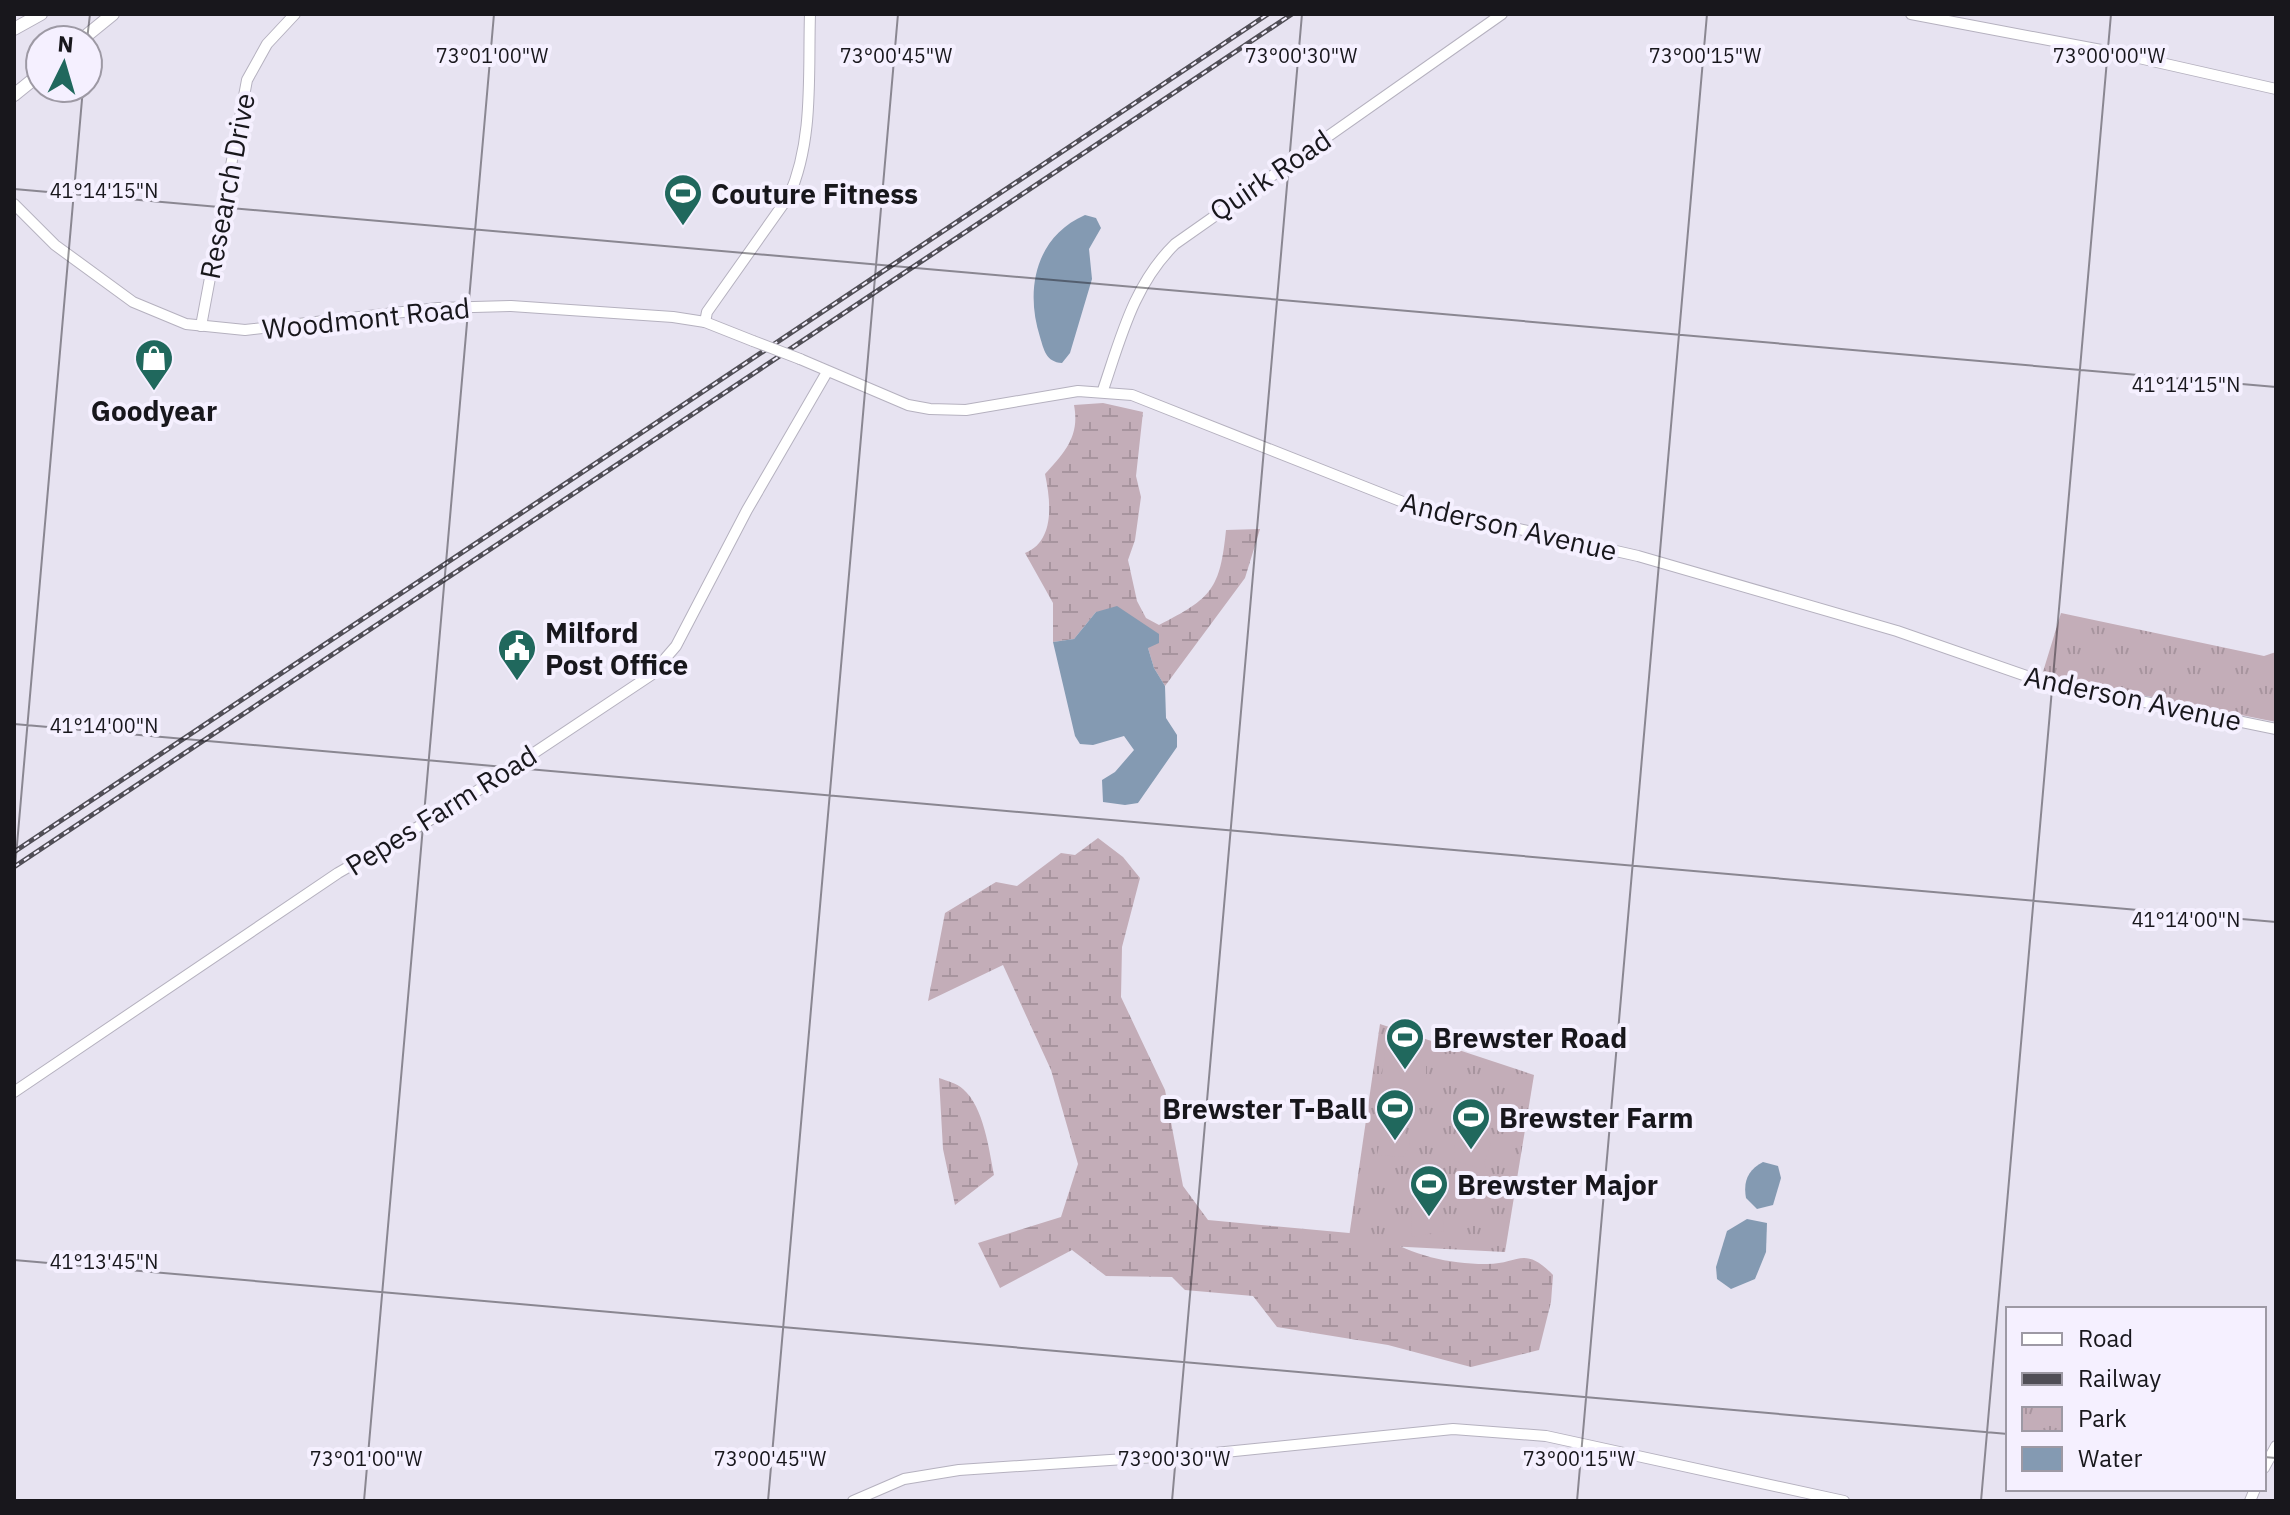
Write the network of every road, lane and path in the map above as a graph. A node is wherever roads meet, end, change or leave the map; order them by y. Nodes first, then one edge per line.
1 (41, 14) edge
2 (295, 14) edge
3 (810, 14) edge
4 (1502, 14) edge
5 (1911, 14) edge
6 (14, 29) edge
7 (2276, 89) edge
8 (14, 204) edge
9 (705, 322) junction
10 (201, 326) junction
11 (753, 341) joint
12 (827, 372) junction
13 (1103, 390) junction
14 (2276, 729) edge
15 (14, 1092) edge
16 (2276, 1446) edge
17 (2266, 1464) edge
18 (853, 1501) edge
19 (1844, 1501) edge

1 - 6 highway
2 - 10 main road, Research Drive
3 - 9 main road
4 - 13 main road, Quirk Road
5 - 7 main road
8 - 10 main road, Woodmont Road
9 - 10 main road, Woodmont Road
9 - 11 main road, Woodmont Road
11 - 12 main road, Anderson Avenue, bridge
12 - 13 main road, Anderson Avenue
12 - 15 main road, Pepes Farm Road
13 - 14 main road, Anderson Avenue
16 - 17 main road
18 - 19 main road

